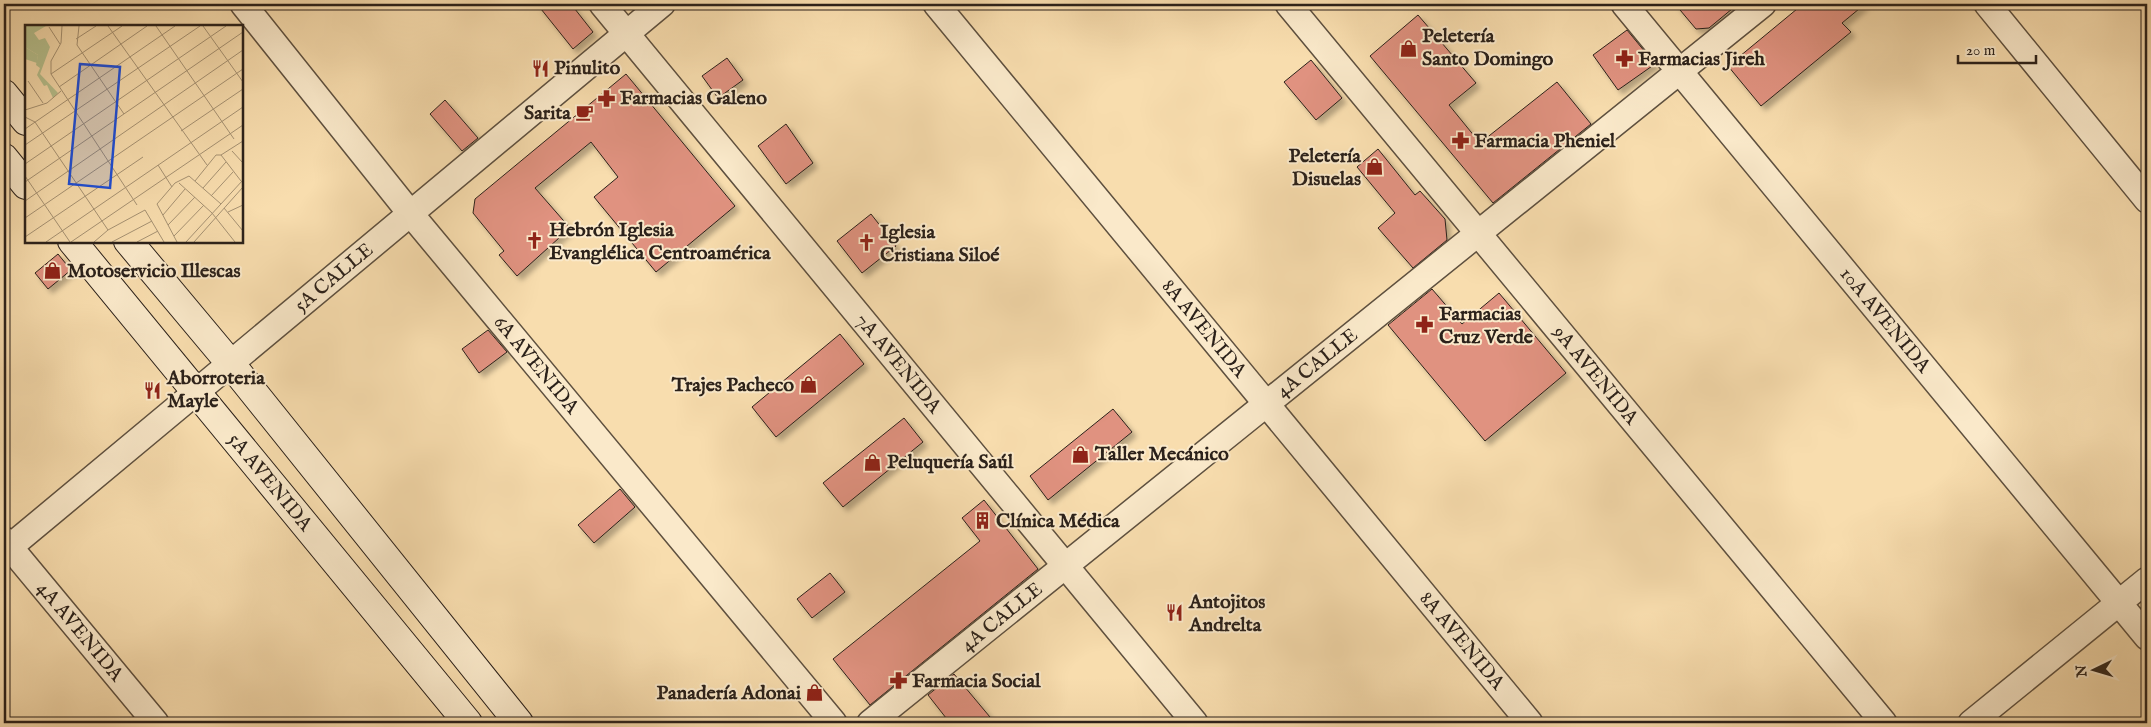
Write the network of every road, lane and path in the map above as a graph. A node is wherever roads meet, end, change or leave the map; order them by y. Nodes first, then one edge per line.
1 (243, 4) edge
2 (602, 4) edge
3 (662, 4) edge
4 (936, 4) edge
5 (1288, 4) edge
6 (1624, 4) edge
7 (1763, 4) edge
8 (1987, 4) edge
9 (626, 33) junction
10 (1680, 71) junction
11 (4, 94) edge
12 (25, 120) edge
13 (4, 158) edge
14 (25, 184) edge
15 (2147, 200) edge
16 (410, 213) junction
17 (1478, 233) junction
18 (73, 242) edge
19 (129, 242) edge
20 (230, 363) junction
21 (195, 393) junction
22 (1266, 404) junction
23 (6, 546) edge
24 (1065, 566) junction
25 (2147, 580) edge
26 (2119, 603) junction
27 (2147, 637) edge
28 (156, 723) edge
29 (468, 723) edge
30 (519, 723) edge
31 (834, 723) edge
32 (870, 723) edge
33 (1195, 723) edge
34 (1530, 723) edge
35 (1884, 723) edge
36 (1971, 723) edge

1 - 16 street, 6A AVENIDA
2 - 9 street, 7A AVENIDA
3 - 9 street, 5A CALLE
4 - 22 street, 8A AVENIDA
5 - 17 street, 9A AVENIDA
6 - 10 street, 10A AVENIDA
7 - 10 street, 4A CALLE
8 - 15 street
9 - 16 street, 5A CALLE
9 - 24 street, 7A AVENIDA
10 - 17 street, 4A CALLE
10 - 26 street, 10A AVENIDA
11 - 12 main road
13 - 14 main road
16 - 20 street, 5A CALLE
16 - 31 street, 6A AVENIDA
17 - 22 street, 4A CALLE
17 - 35 street, 9A AVENIDA
18 - 21 main road, 5A AVENIDA
19 - 20 main road
20 - 21 street, 5A CALLE
20 - 30 main road
21 - 23 street, 5A CALLE
21 - 29 main road, 5A AVENIDA
22 - 24 street, 4A CALLE
22 - 34 street, 8A AVENIDA
23 - 28 street, 4A AVENIDA
24 - 32 street, 4A CALLE
24 - 33 street, 7A AVENIDA
25 - 26 street
26 - 27 street, 10A AVENIDA
26 - 36 street

